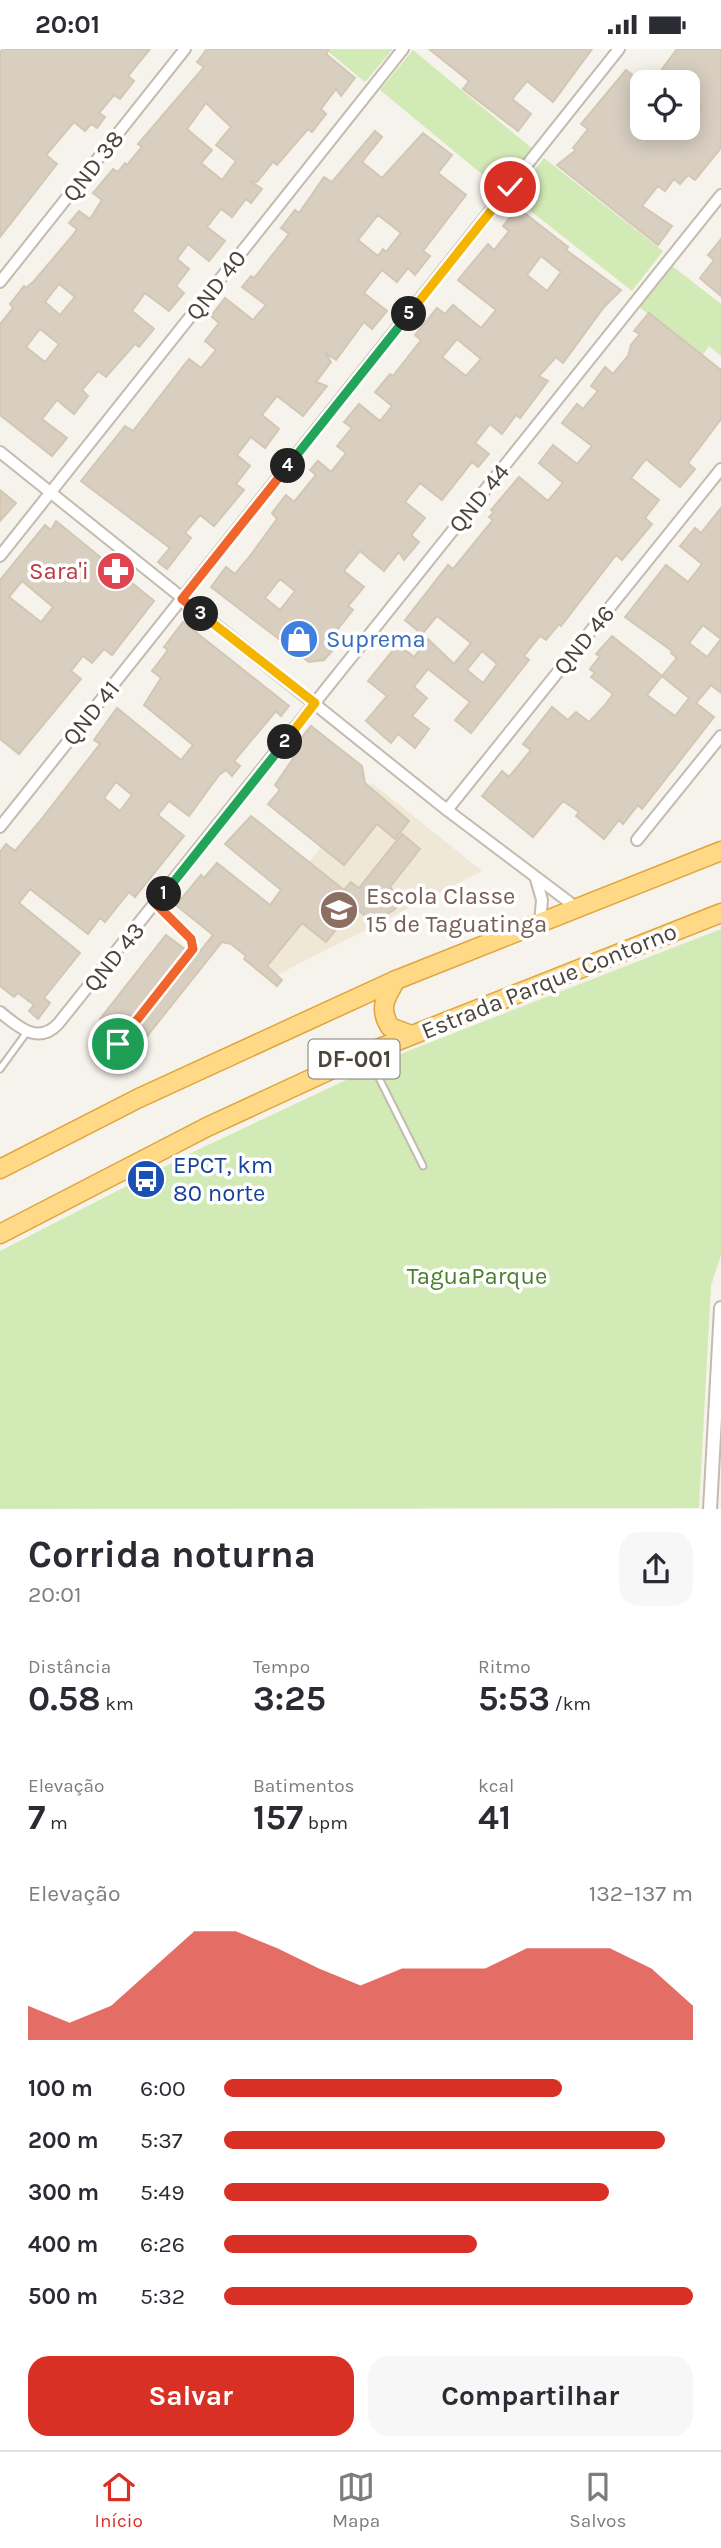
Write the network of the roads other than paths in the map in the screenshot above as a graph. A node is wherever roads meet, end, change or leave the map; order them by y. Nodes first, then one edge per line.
1 (185, 49) edge
2 (403, 49) edge
3 (619, 49) edge
4 (721, 195) edge
5 (0, 282) edge
6 (0, 452) edge
7 (721, 469) edge
8 (51, 492) junction
9 (0, 556) edge
10 (182, 599) junction
11 (315, 703) junction
12 (721, 736) edge
13 (447, 810) junction
14 (0, 827) edge
15 (637, 841) dead end
16 (721, 851) edge
17 (536, 880) junction
18 (156, 904) junction
19 (577, 908) junction
20 (721, 913) edge
21 (540, 922) junction
22 (396, 980) junction
23 (0, 1012) edge
24 (27, 1032) junction
25 (411, 1035) junction
26 (118, 1044) dead end
27 (367, 1053) junction
28 (0, 1069) edge
29 (423, 1166) dead end
30 (0, 1169) edge
31 (0, 1234) edge
32 (721, 1307) edge
33 (710, 1509) edge

1 - 5 street, QND 38
2 - 8 street, QND 40
3 - 10 street, QND 41
4 - 11 street, QND 44
6 - 8 street
7 - 13 street, QND 46
8 - 9 street, QND 40
8 - 10 street
10 - 11 street
10 - 14 street, QND 41
11 - 13 street
11 - 18 street, QND 43
12 - 15 street
13 - 17 street
16 - 19 highway, DF-001
17 - 19 street
17 - 21 street
18 - 24 street, QND 43
18 - 26 lane
19 - 21 highway, DF-001
20 - 25 highway, Estrada Parque Contorno / DF-001
21 - 22 highway, DF-001
22 - 25 highway
22 - 30 highway, DF-001
23 - 24 street
24 - 28 lane
25 - 27 highway, Estrada Parque Contorno / DF-001
27 - 29 lane
27 - 31 highway, Estrada Parque Contorno / DF-001
32 - 33 street

